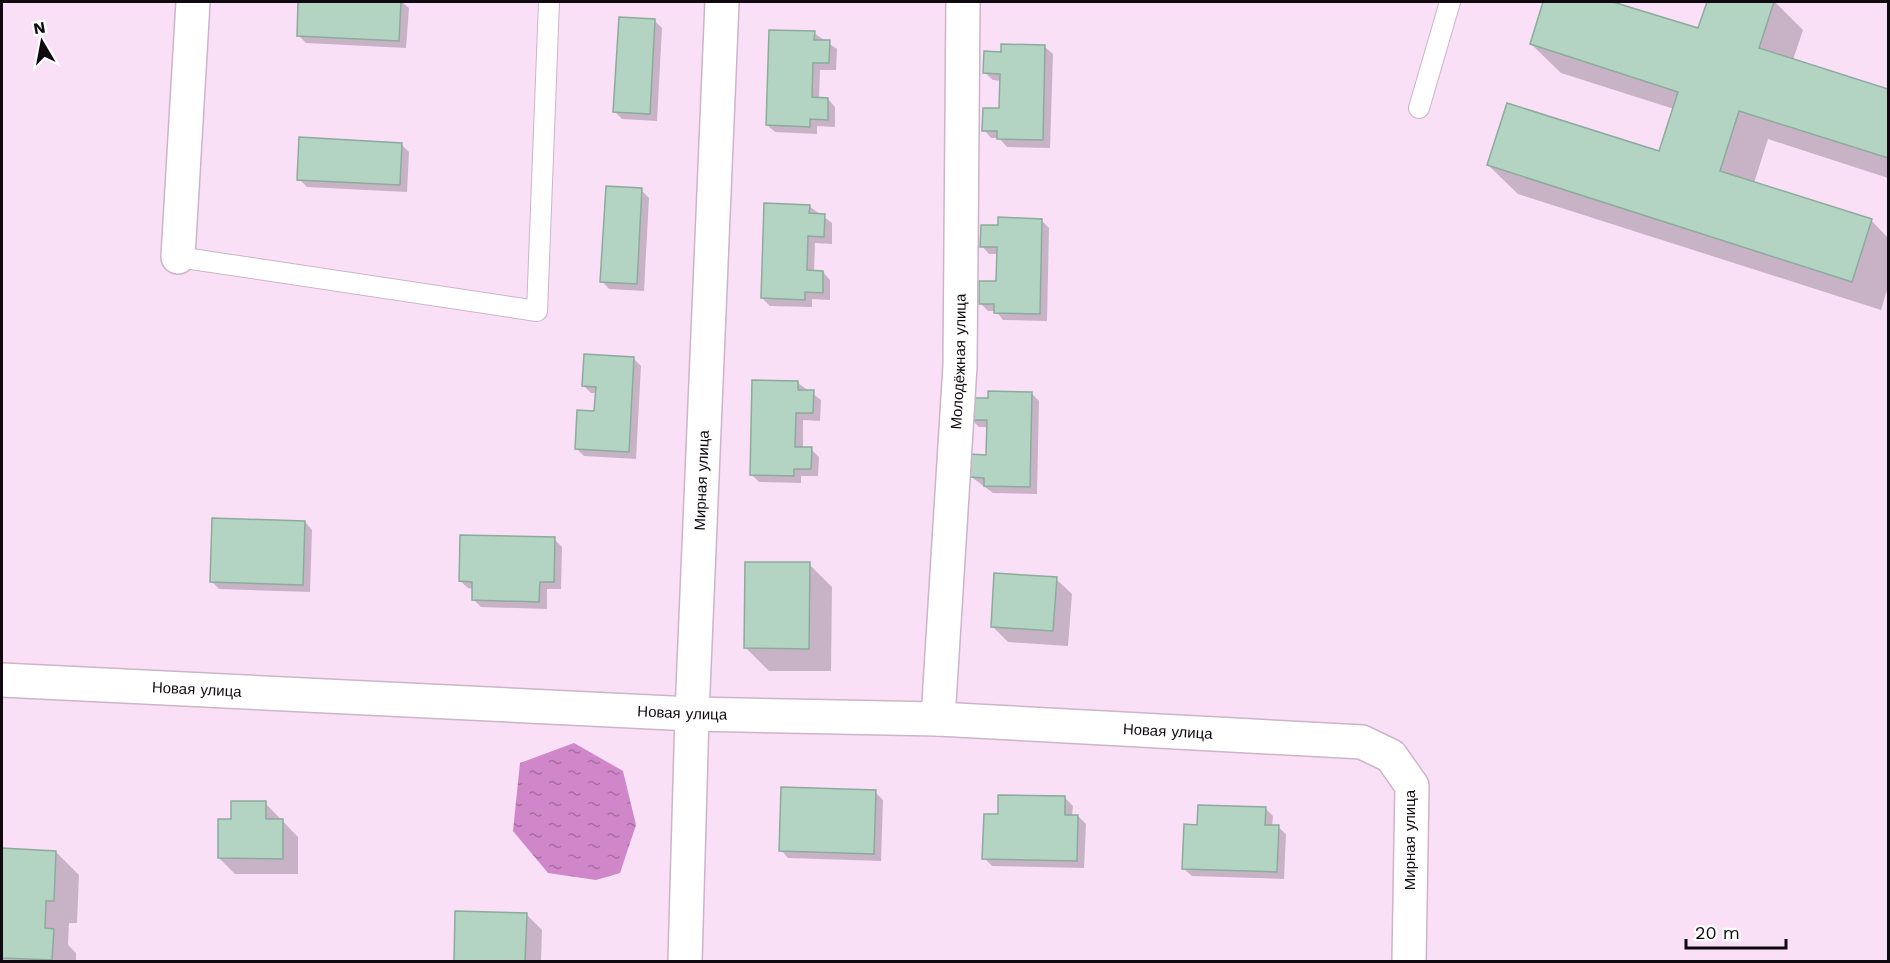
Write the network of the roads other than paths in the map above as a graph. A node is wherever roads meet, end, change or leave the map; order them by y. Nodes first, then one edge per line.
1 (193, 2) edge
2 (549, 2) edge
3 (722, 2) edge
4 (963, 2) edge
5 (1450, 2) edge
6 (1419, 108) dead end
7 (178, 257) joint
8 (2, 680) edge
9 (692, 714) junction
10 (938, 719) junction
11 (1362, 742) joint
12 (685, 962) edge
13 (1409, 962) edge

1 - 7 street
2 - 7 lane
3 - 9 street, Мирная улица
4 - 10 street, Молодёжная улица
5 - 6 lane
8 - 9 street, Новая улица
9 - 10 street, Новая улица
9 - 12 street, Мирная улица
10 - 11 street, Новая улица
11 - 13 street, Мирная улица

